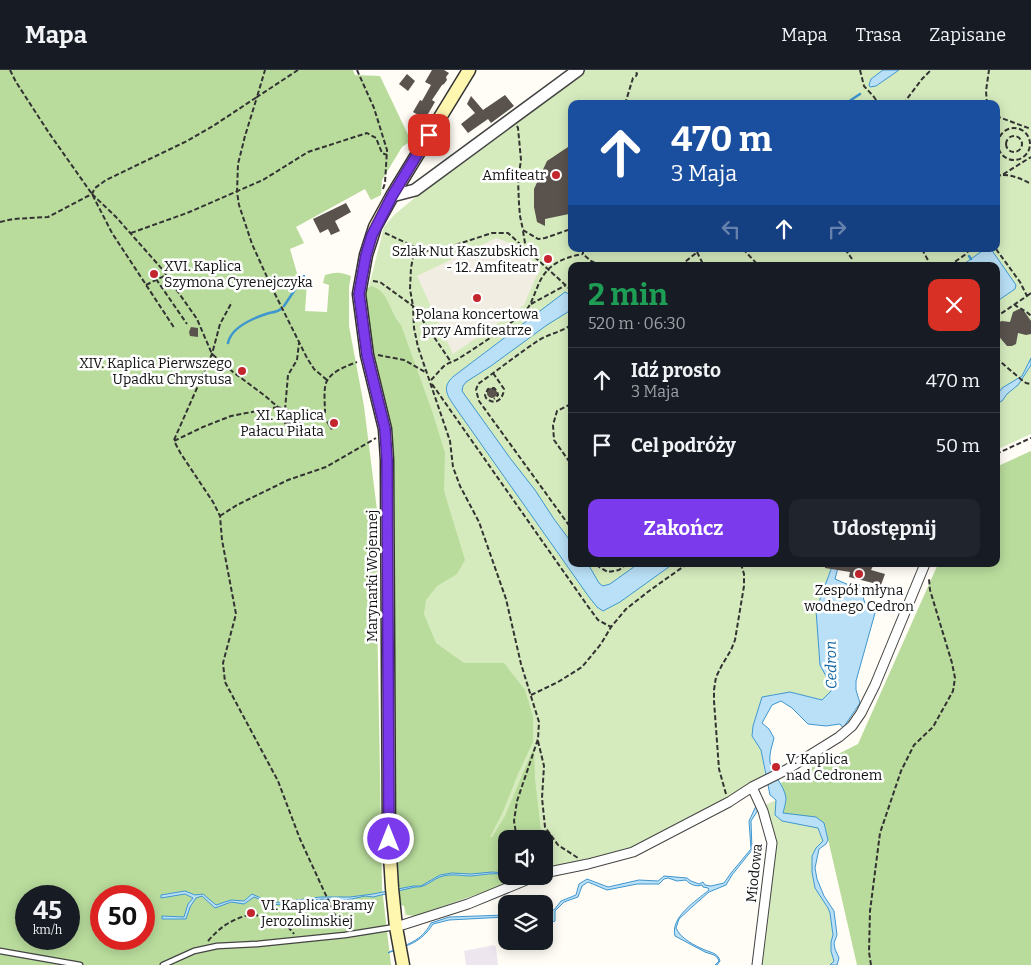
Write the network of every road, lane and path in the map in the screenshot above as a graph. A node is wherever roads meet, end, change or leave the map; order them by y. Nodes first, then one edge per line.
1 (10, 70) edge
2 (264, 70) edge
3 (298, 70) edge
4 (357, 70) edge
5 (469, 70) edge
6 (578, 70) edge
7 (634, 70) edge
8 (860, 70) edge
9 (931, 70) edge
10 (989, 70) edge
11 (257, 97) junction
12 (626, 100) edge
13 (876, 100) edge
14 (906, 100) edge
15 (987, 100) edge
16 (1000, 117) edge
17 (510, 118) junction
18 (1022, 125) junction
19 (1020, 129) junction
20 (1031, 129) edge
21 (1013, 132) junction
22 (1000, 136) edge
23 (1030, 141) junction
24 (1006, 144) junction
25 (1000, 145) edge
26 (1022, 145) junction
27 (1000, 152) edge
28 (1013, 152) junction
29 (387, 155) junction
30 (1022, 157) junction
31 (1031, 157) edge
32 (1016, 160) junction
33 (1025, 161) junction
34 (1002, 175) joint
35 (1031, 184) edge
36 (237, 192) junction
37 (92, 194) junction
38 (387, 194) junction
39 (0, 222) edge
40 (523, 230) junction
41 (568, 230) edge
42 (381, 231) dead end
43 (130, 233) junction
44 (415, 247) junction
45 (526, 249) junction
46 (697, 252) joint
47 (746, 252) edge
48 (847, 252) edge
49 (968, 252) edge
50 (998, 252) edge
51 (583, 254) joint
52 (852, 259) dead end
53 (593, 262) edge
54 (685, 262) edge
55 (702, 262) edge
56 (755, 262) edge
57 (955, 262) edge
58 (548, 269) junction
59 (166, 275) junction
60 (362, 278) junction
61 (156, 280) junction
62 (146, 285) junction
63 (566, 285) joint
64 (1031, 293) edge
65 (1026, 296) junction
66 (232, 302) dead end
67 (530, 304) junction
68 (1014, 304) junction
69 (413, 306) junction
70 (1000, 315) edge
71 (1031, 316) edge
72 (187, 324) dead end
73 (568, 327) edge
74 (175, 329) dead end
75 (299, 343) junction
76 (212, 354) junction
77 (363, 358) junction
78 (451, 362) junction
79 (1000, 362) edge
80 (427, 373) junction
81 (493, 373) junction
82 (327, 380) junction
83 (430, 381) junction
84 (1031, 384) edge
85 (494, 399) dead end
86 (568, 406) edge
87 (278, 407) junction
88 (285, 410) junction
89 (385, 435) junction
90 (1031, 438) edge
91 (174, 441) junction
92 (1000, 452) edge
93 (568, 460) edge
94 (220, 516) junction
95 (567, 522) edge
96 (599, 567) edge
97 (623, 567) edge
98 (684, 567) edge
99 (742, 567) edge
100 (927, 568) edge
101 (611, 627) junction
102 (530, 695) junction
103 (538, 739) junction
104 (752, 788) junction
105 (729, 802) junction
106 (516, 830) edge
107 (588, 864) junction
108 (553, 871) edge
109 (514, 885) edge
110 (249, 915) dead end
111 (253, 915) dead end
112 (396, 927) junction
113 (345, 935) junction
114 (298, 940) junction
115 (202, 949) junction
116 (0, 951) edge
117 (80, 965) edge
118 (164, 965) edge
119 (403, 965) edge
120 (757, 965) edge
121 (871, 965) edge

1 - 37 path
2 - 11 path
3 - 11 path
4 - 29 path
5 - 38 main road, Marynarki Wojennej
6 - 17 street
7 - 12 path
8 - 13 path
9 - 14 path
10 - 15 path
11 - 36 path
11 - 37 path
16 - 18 path
17 - 38 street
17 - 40 path
18 - 19 path
18 - 20 path
19 - 21 path
19 - 23 path
21 - 22 path
21 - 24 path
21 - 26 path
23 - 26 path
23 - 30 path
24 - 25 path
24 - 28 path
26 - 28 path
27 - 32 path
28 - 32 path
29 - 36 path
29 - 38 path
30 - 32 path
30 - 33 path
31 - 33 path
33 - 34 path
34 - 35 path
36 - 43 path
36 - 75 path
37 - 39 path
37 - 43 path
37 - 62 path
38 - 60 main road, Marynarki Wojennej
40 - 41 path
40 - 45 path
42 - 44 path
43 - 59 path
44 - 45 path
44 - 69 path
45 - 58 path
46 - 54 path
46 - 55 path
47 - 56 path
48 - 52 path
49 - 57 path
50 - 65 path
51 - 53 path
51 - 58 path
58 - 63 path
58 - 67 path
59 - 61 path
59 - 76 path
60 - 69 path
60 - 77 main road, Marynarki Wojennej
61 - 62 path
61 - 72 path
62 - 74 path
63 - 67 path
64 - 65 path
65 - 68 path
66 - 76 path
67 - 78 path
68 - 70 path
68 - 71 path
69 - 78 path
69 - 80 path
73 - 81 path
75 - 82 path
75 - 88 path
76 - 87 path
76 - 91 path
77 - 80 path
77 - 82 path
77 - 89 main road, Marynarki Wojennej
78 - 83 path
79 - 84 path
80 - 83 path
81 - 85 path
81 - 95 path
82 - 88 path
83 - 101 path
83 - 102 path
86 - 93 path
87 - 88 path
87 - 91 path
89 - 94 path
89 - 112 main road, Marynarki Wojennej
90 - 92 path
91 - 94 path
94 - 113 path
96 - 97 path
98 - 101 path
99 - 105 path
100 - 104 street
100 - 121 path
101 - 102 path
102 - 103 path
103 - 106 path
103 - 107 path
104 - 105 street
104 - 120 street, Miodowa
105 - 107 street
107 - 108 street
109 - 112 street
110 - 115 path
111 - 114 path
112 - 113 lane
112 - 119 main road, Marynarki Wojennej
113 - 114 lane
114 - 115 lane
115 - 118 lane
116 - 117 lane

